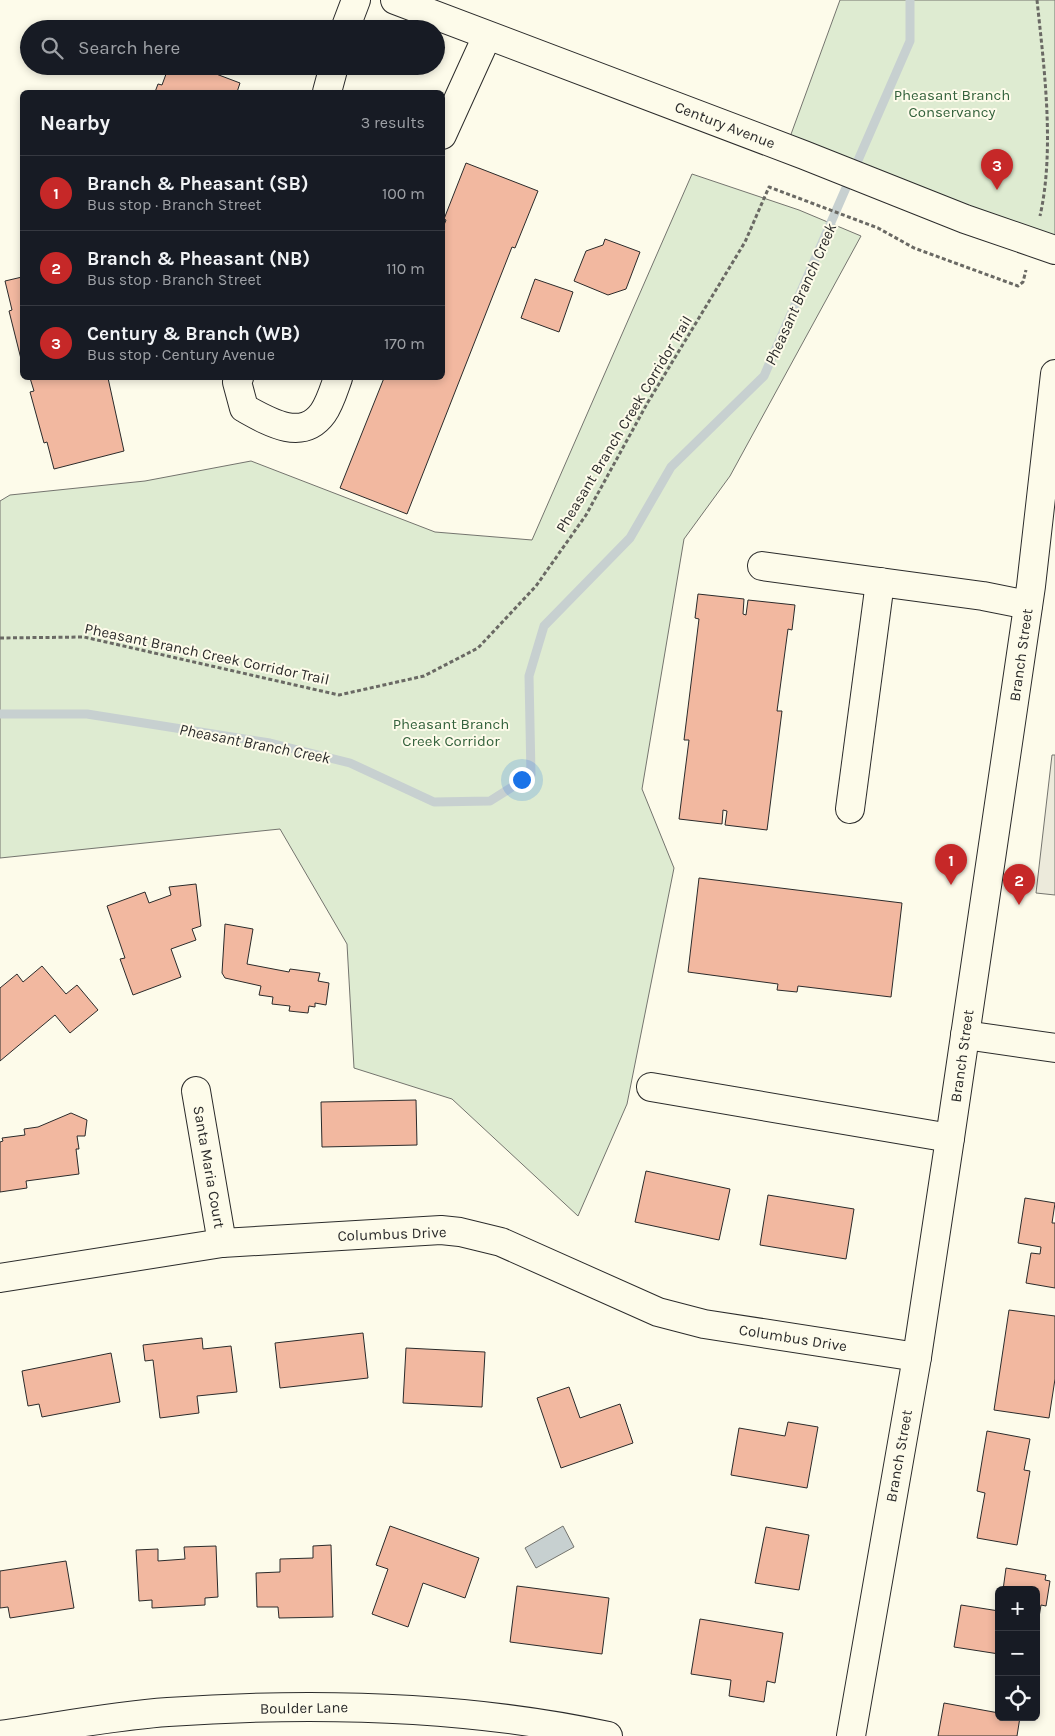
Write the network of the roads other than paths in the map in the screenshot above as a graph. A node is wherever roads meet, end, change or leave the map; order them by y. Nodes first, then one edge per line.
1 (356, 0) edge
2 (395, 0) edge
3 (348, 20) edge
4 (487, 36) junction
5 (332, 75) edge
6 (328, 90) edge
7 (445, 128) edge
8 (1055, 250) edge
9 (1055, 374) edge
10 (238, 380) edge
11 (337, 380) edge
12 (1050, 451) edge
13 (762, 566) dead end
14 (880, 582) junction
15 (1028, 605) junction
16 (850, 809) dead end
17 (965, 1035) junction
18 (1055, 1048) edge
19 (651, 1087) dead end
20 (196, 1091) dead end
21 (950, 1138) junction
22 (222, 1243) junction
23 (0, 1278) edge
24 (917, 1357) junction
25 (0, 1735) edge
26 (608, 1736) edge
27 (851, 1736) edge

1 - 3 street
2 - 4 street, Century Avenue
4 - 7 street
4 - 8 street, Century Avenue
5 - 6 street
9 - 12 street, Branch Street
10 - 11 street
12 - 15 street, Branch Street
13 - 14 street
14 - 15 street
14 - 16 street
15 - 17 street, Branch Street
17 - 18 street
17 - 21 street, Branch Street
19 - 21 street
20 - 22 street, Santa Maria Court
21 - 24 street, Branch Street
22 - 23 street, Columbus Drive
22 - 24 street, Columbus Drive
24 - 27 street, Branch Street
25 - 26 street, Boulder Lane

